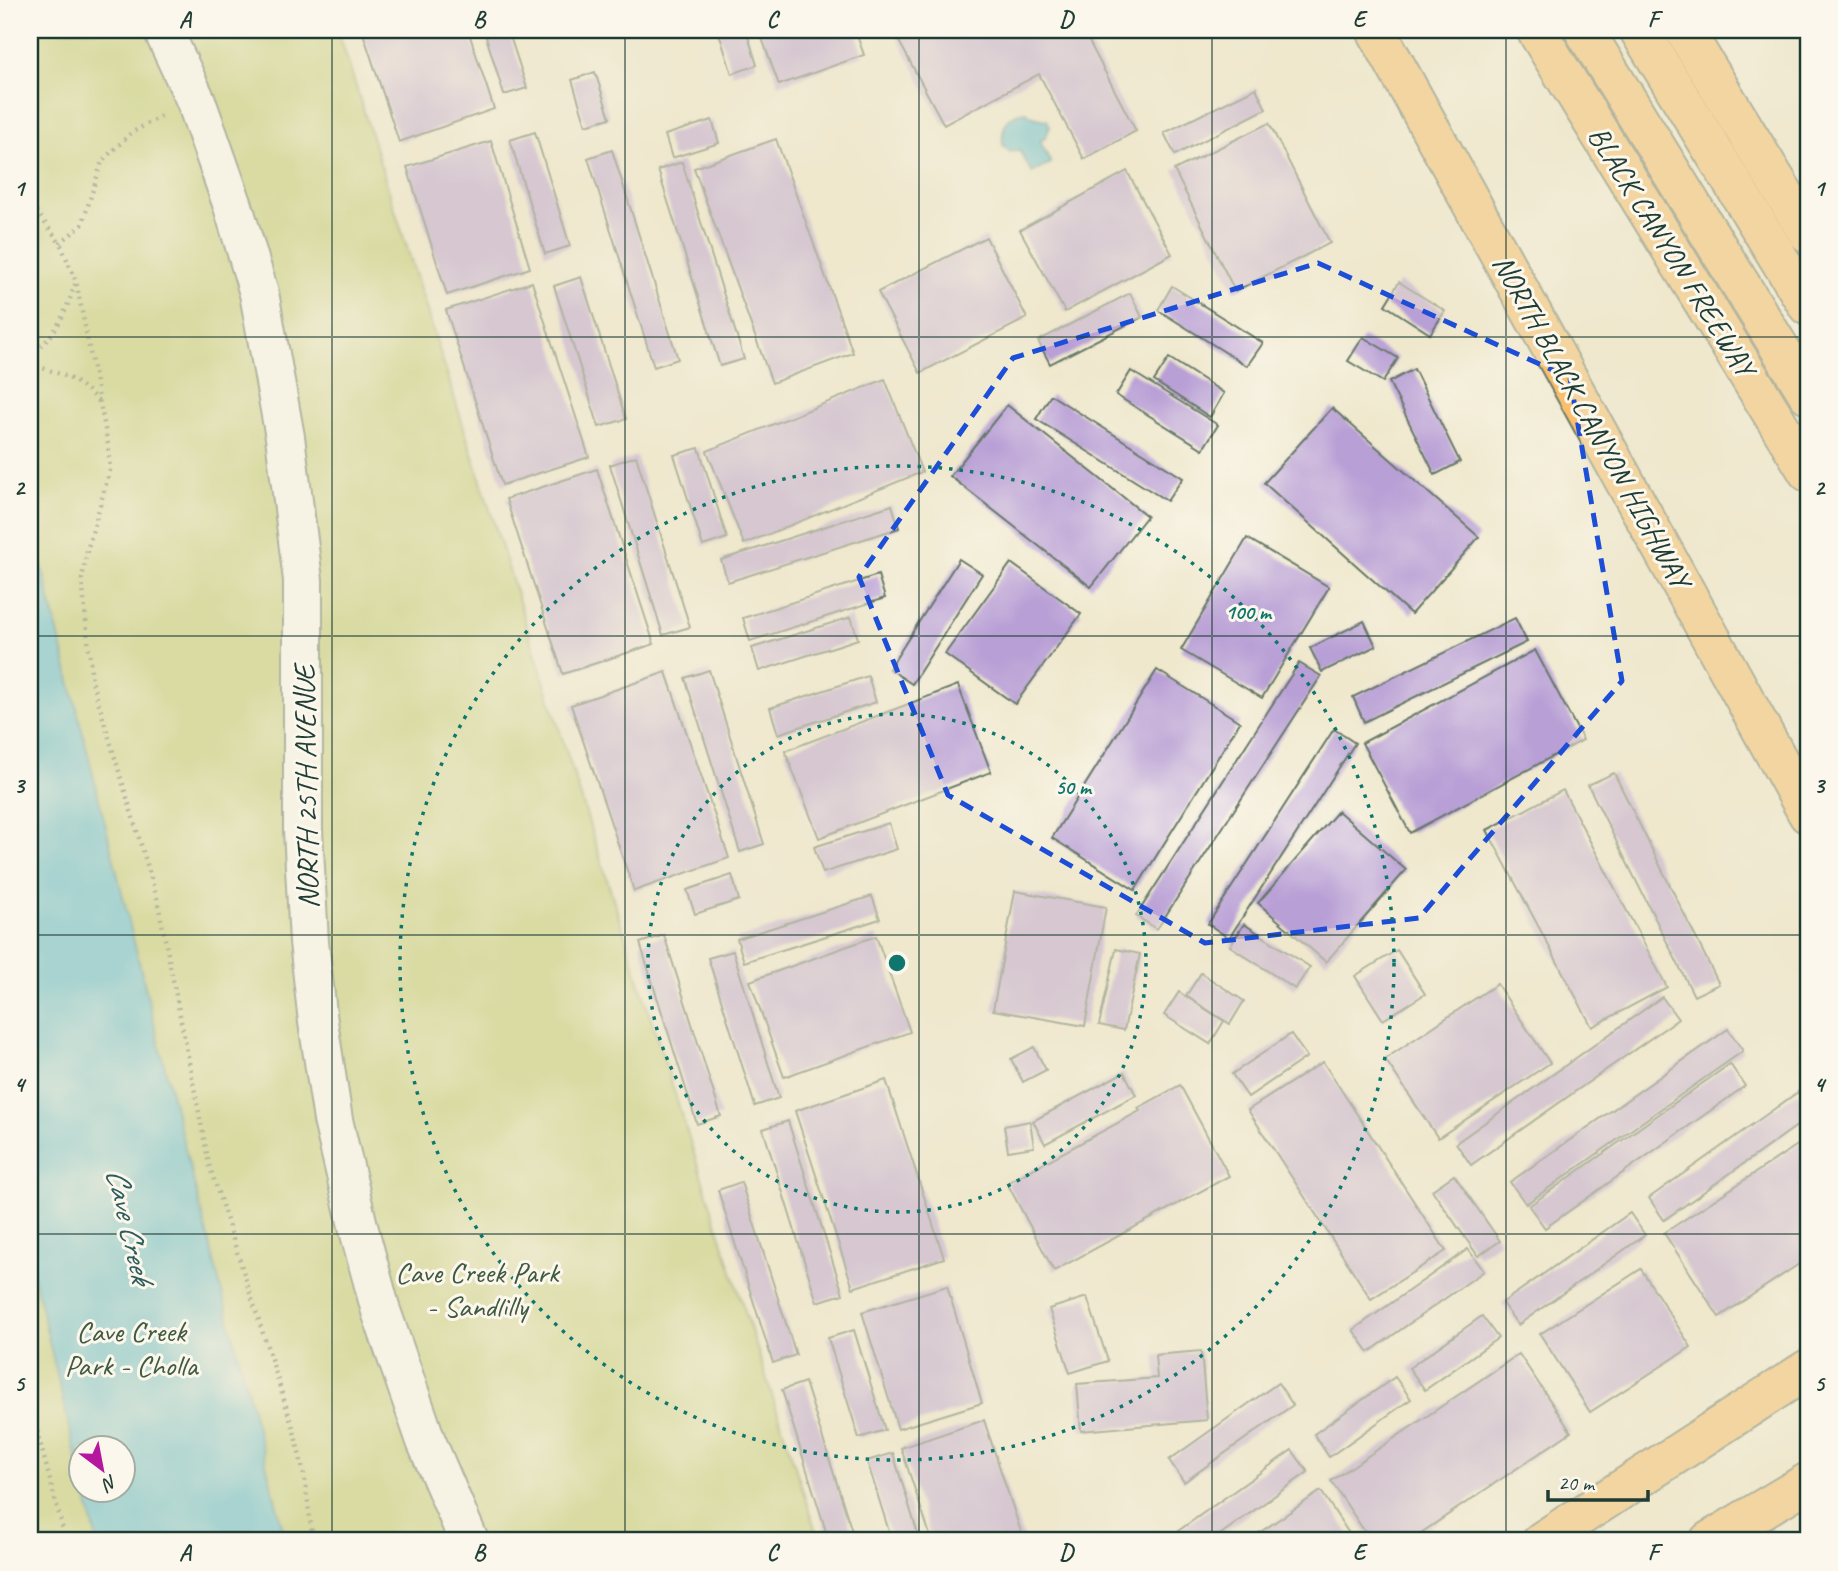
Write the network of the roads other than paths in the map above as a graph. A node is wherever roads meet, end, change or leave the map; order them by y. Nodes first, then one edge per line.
1 (163, 30) edge
2 (1536, 30) edge
3 (1584, 30) edge
4 (1639, 30) edge
5 (1684, 30) edge
6 (1378, 32) edge
7 (1808, 233) edge
8 (1808, 306) edge
9 (1808, 394) edge
10 (1808, 472) edge
11 (1808, 814) edge
12 (1808, 1369) edge
13 (1808, 1482) edge
14 (470, 1541) edge
15 (1542, 1541) edge
16 (1709, 1541) edge

1 - 14 lane, NORTH 25TH AVENUE
2 - 10 main road, BLACK CANYON FREEWAY
3 - 9 main road
4 - 8 main road
5 - 7 main road
6 - 11 main road, NORTH BLACK CANYON HIGHWAY
12 - 15 main road
13 - 16 main road

